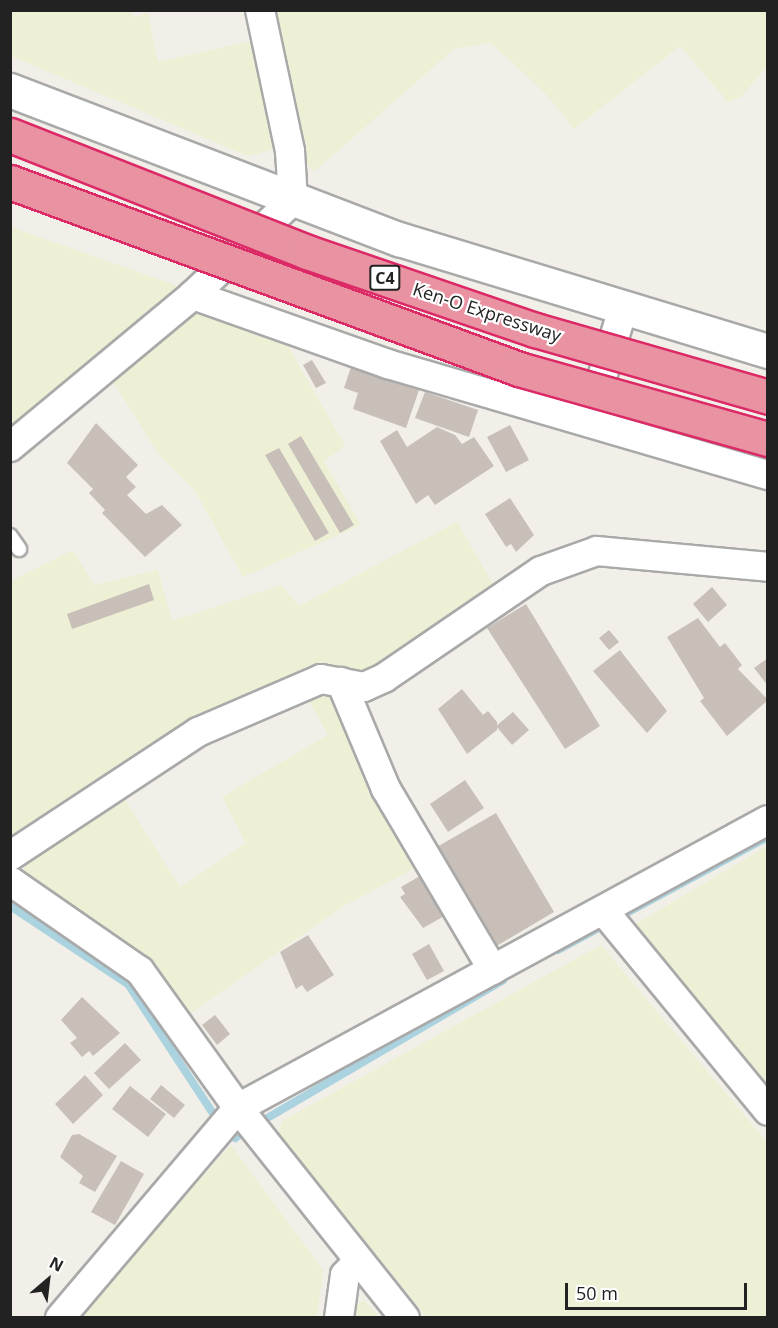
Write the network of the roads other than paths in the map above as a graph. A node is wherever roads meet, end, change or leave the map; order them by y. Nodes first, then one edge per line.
1 (260, 10) edge
2 (10, 90) edge
3 (10, 135) edge
4 (10, 182) edge
5 (293, 200) junction
6 (193, 295) junction
7 (624, 309) junction
8 (768, 351) edge
9 (768, 397) edge
10 (587, 426) junction
11 (768, 439) edge
12 (10, 447) edge
13 (768, 475) edge
14 (10, 536) edge
15 (19, 549) dead end
16 (768, 567) edge
17 (341, 682) junction
18 (768, 820) edge
19 (10, 856) edge
20 (10, 881) edge
21 (603, 910) junction
22 (493, 970) junction
23 (238, 1108) junction
24 (768, 1111) edge
25 (359, 1261) junction
26 (60, 1317) edge
27 (339, 1317) edge
28 (405, 1317) edge

1 - 5 street
2 - 5 street
3 - 9 highway, Ken-O Expressway / C4, bridge
4 - 11 highway, C4, bridge
5 - 6 street
5 - 7 street
6 - 10 street
6 - 12 street
7 - 8 street
7 - 10 street
10 - 13 street
14 - 15 lane
16 - 17 street
17 - 19 street
17 - 22 street
18 - 21 street
20 - 23 street
21 - 22 street
21 - 24 street
22 - 23 street
23 - 25 street
23 - 26 street
25 - 27 street
25 - 28 street

